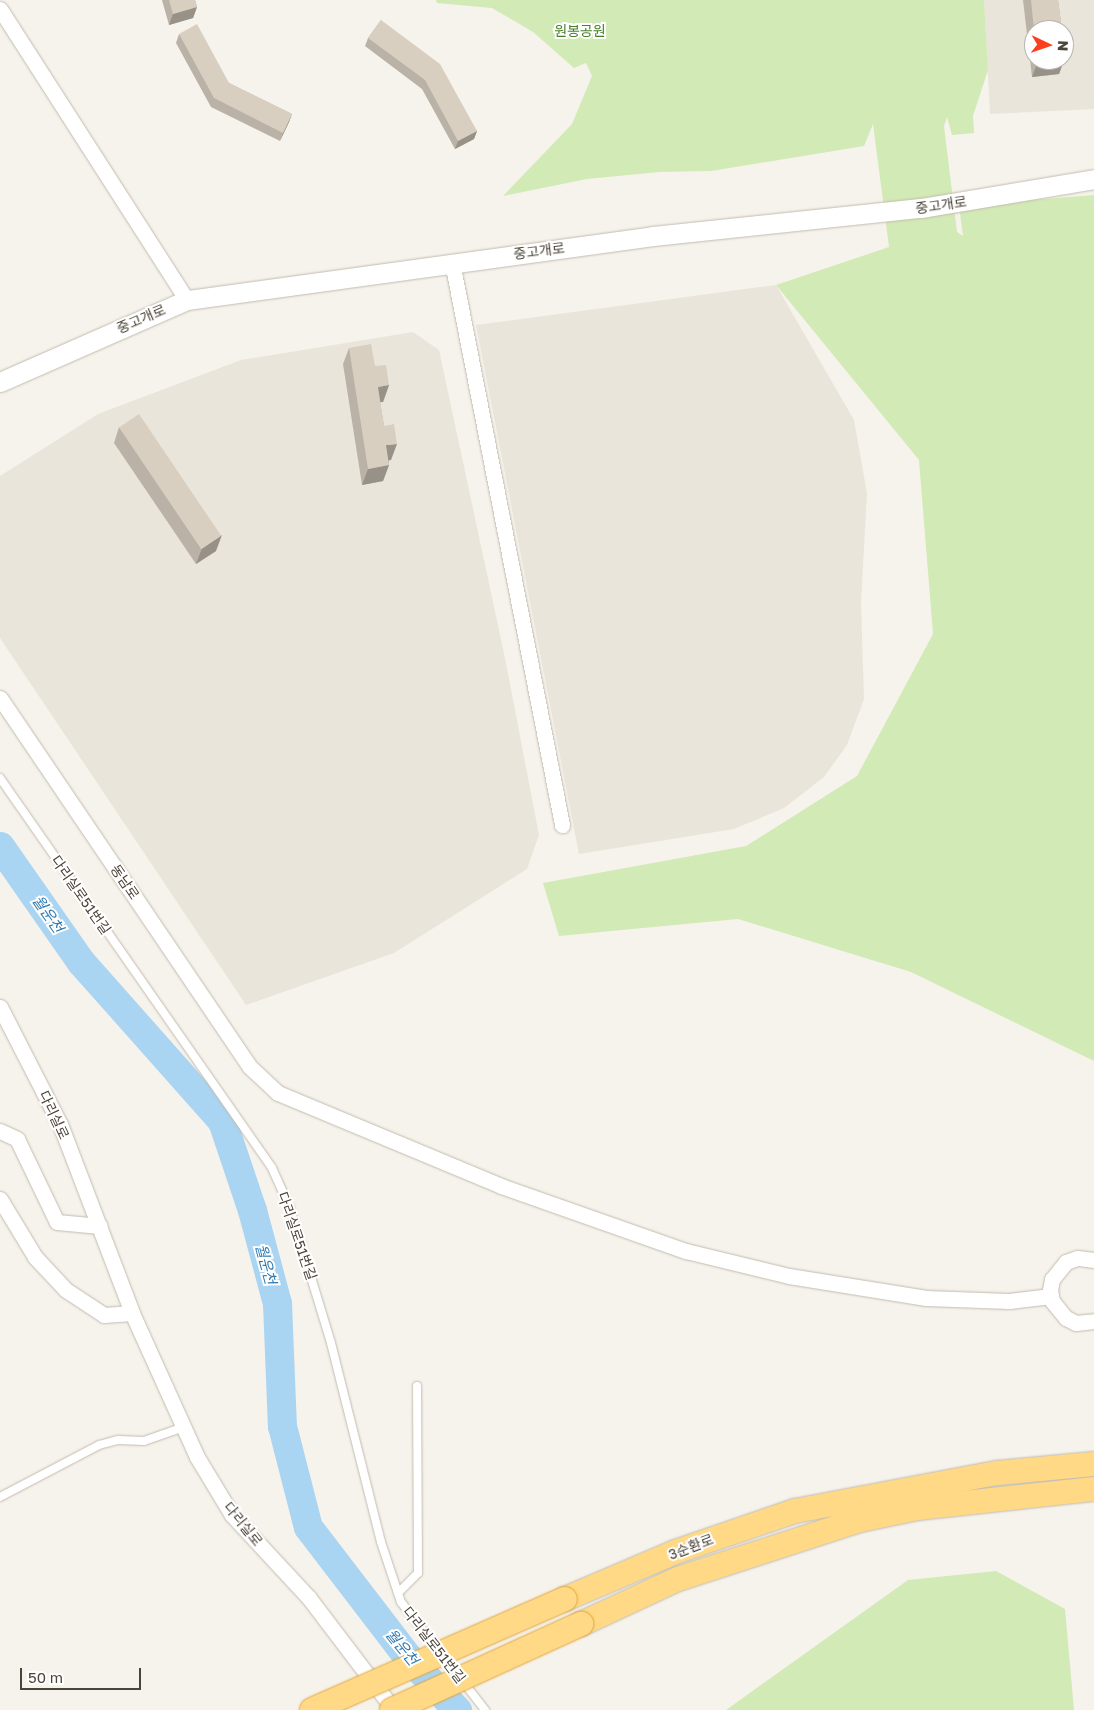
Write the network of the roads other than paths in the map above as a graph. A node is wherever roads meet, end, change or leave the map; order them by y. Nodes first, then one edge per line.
1 (0, 9) edge
2 (1094, 179) edge
3 (452, 262) junction
4 (186, 300) junction
5 (0, 382) edge
6 (0, 698) edge
7 (0, 778) edge
8 (562, 824) dead end
9 (0, 1007) edge
10 (0, 1131) edge
11 (0, 1199) edge
12 (100, 1226) junction
13 (1094, 1260) edge
14 (1051, 1296) junction
15 (132, 1313) junction
16 (1094, 1321) edge
17 (417, 1386) dead end
18 (184, 1427) junction
19 (1094, 1464) edge
20 (1094, 1489) edge
21 (0, 1497) edge
22 (398, 1593) junction
23 (312, 1710) edge
24 (393, 1710) edge
25 (485, 1710) edge

1 - 4 street
2 - 3 street, 중고개로
3 - 4 street, 중고개로
3 - 8 street
4 - 5 street, 중고개로
6 - 14 street, 동남로
7 - 22 lane, 다리실로51번길
9 - 12 street, 다리실로
10 - 12 street
11 - 15 street
12 - 15 street, 다리실로
13 - 14 street
14 - 16 street
15 - 18 street, 다리실로
17 - 22 lane
18 - 21 lane
18 - 24 street, 다리실로
19 - 23 highway, 3순환로, bridge
20 - 24 highway, 3순환로, bridge
22 - 25 lane, 다리실로51번길

